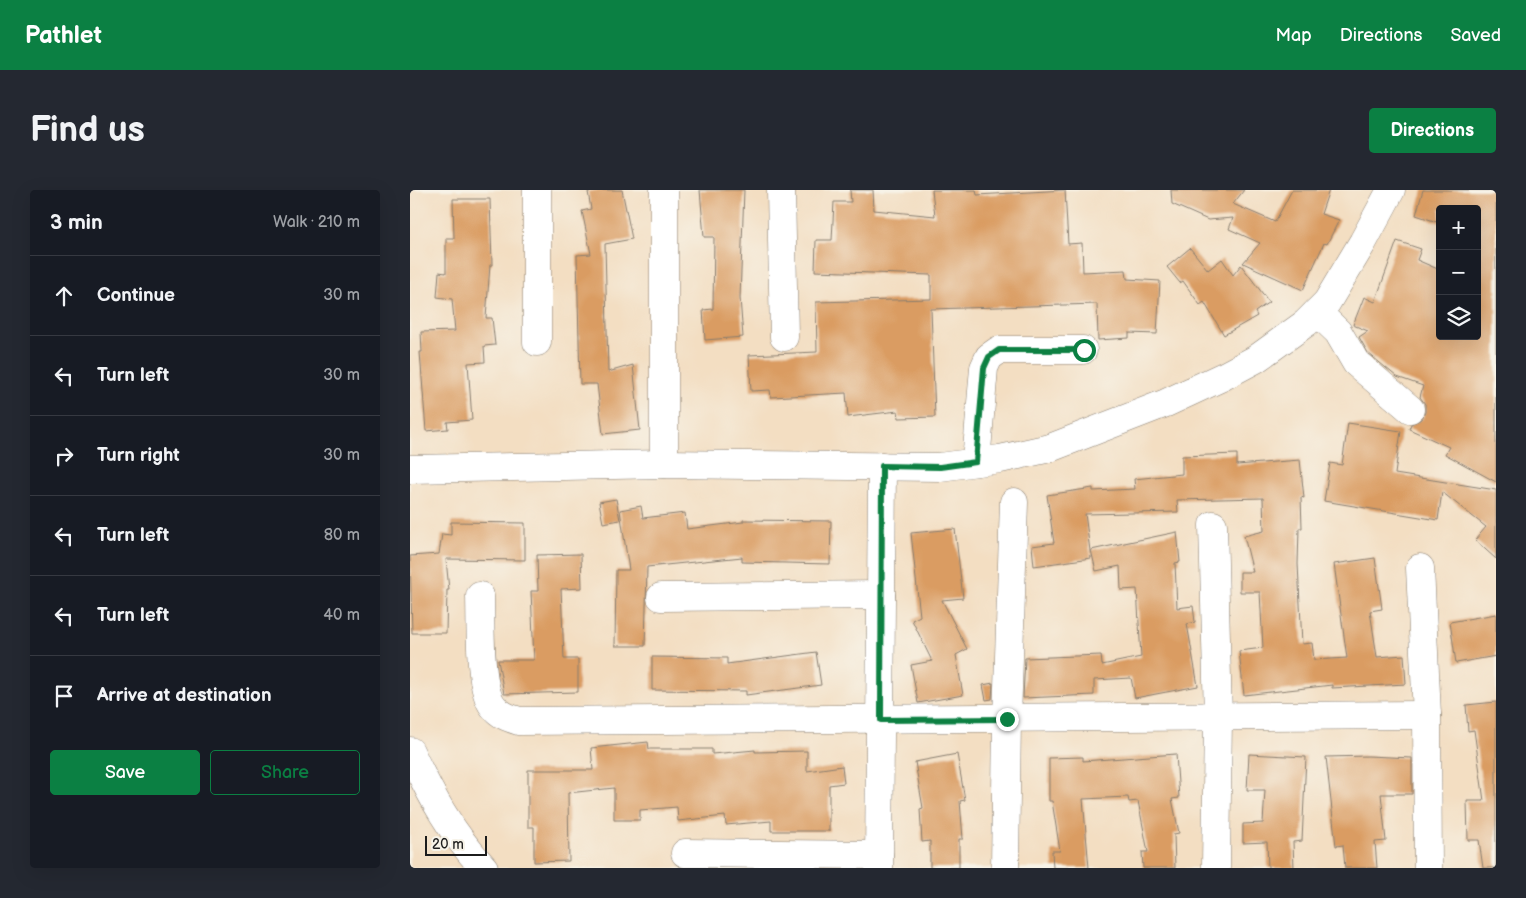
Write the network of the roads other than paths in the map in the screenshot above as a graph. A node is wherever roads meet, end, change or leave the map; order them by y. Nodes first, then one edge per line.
1 (537, 190) edge
2 (664, 190) edge
3 (781, 190) edge
4 (1391, 190) edge
5 (1317, 312) junction
6 (784, 337) dead end
7 (537, 342) dead end
8 (1084, 350) dead end
9 (1410, 409) dead end
10 (976, 462) junction
11 (664, 464) junction
12 (882, 466) junction
13 (410, 470) edge
14 (1014, 502) dead end
15 (1213, 525) dead end
16 (1420, 568) dead end
17 (881, 595) junction
18 (480, 596) dead end
19 (661, 597) dead end
20 (1427, 715) junction
21 (1218, 717) junction
22 (1007, 719) junction
23 (881, 720) junction
24 (410, 751) edge
25 (685, 852) dead end
26 (879, 862) edge
27 (484, 868) edge
28 (1006, 868) edge
29 (1216, 868) edge
30 (1428, 868) edge

1 - 7 street
2 - 11 street
3 - 6 street
4 - 5 street
5 - 9 street
5 - 10 street
8 - 10 street
10 - 12 street
11 - 12 street
11 - 13 street
12 - 17 street
14 - 22 street
15 - 21 street
16 - 20 street
17 - 19 street
17 - 23 street
18 - 23 street
20 - 21 street
20 - 30 street
21 - 22 street
21 - 29 street
22 - 23 street
22 - 28 street
23 - 26 street
24 - 27 street
25 - 26 street

